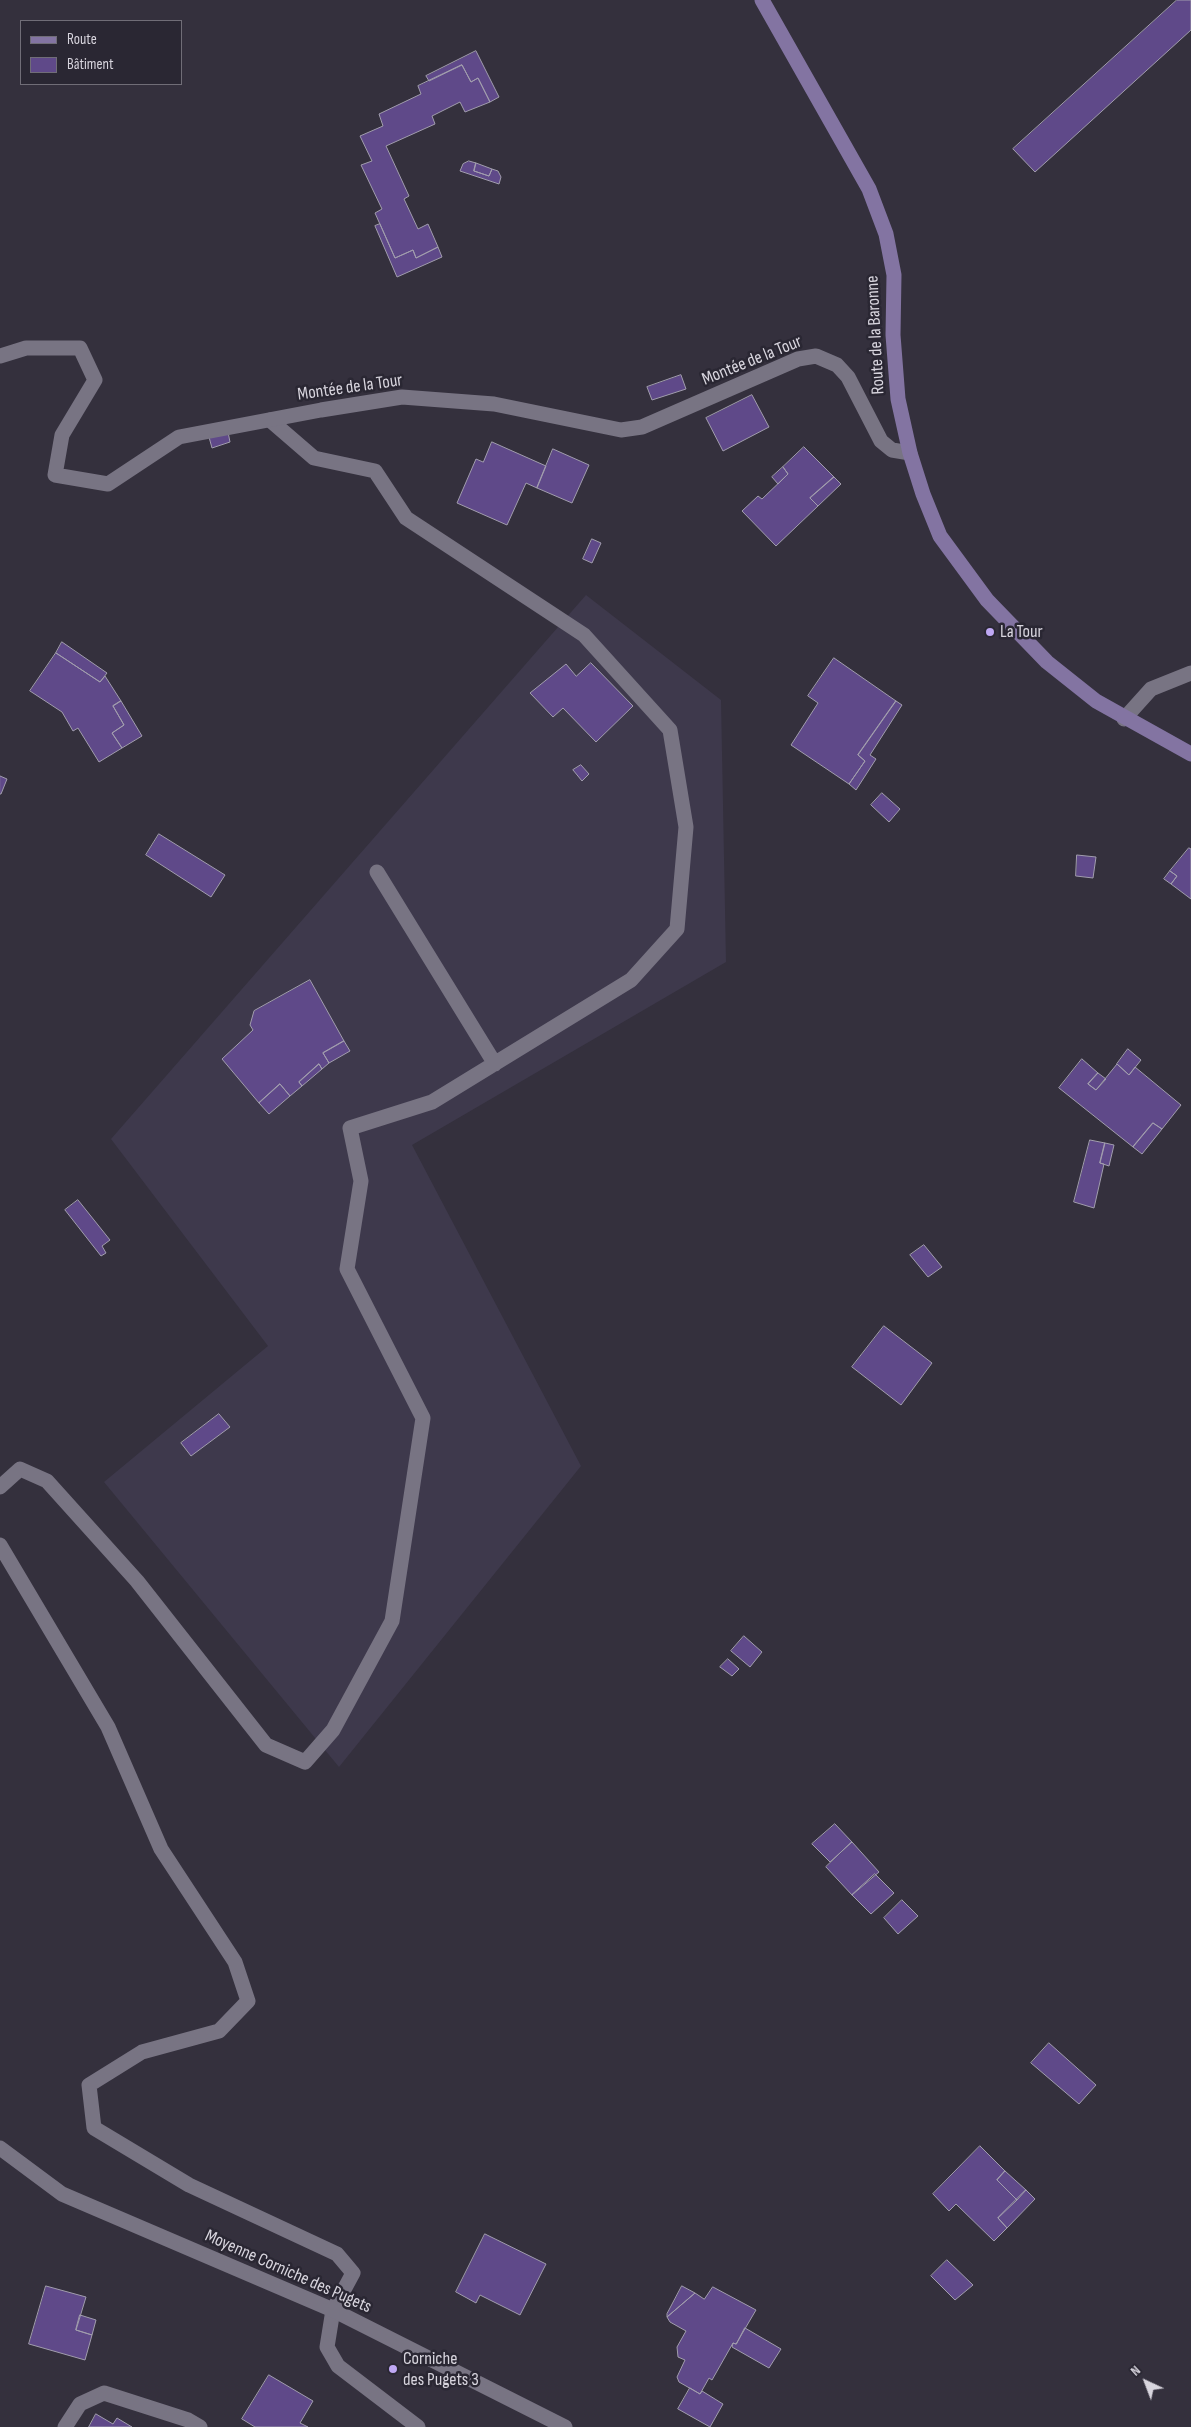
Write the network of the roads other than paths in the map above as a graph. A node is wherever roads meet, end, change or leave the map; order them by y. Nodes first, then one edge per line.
1 (762, 0) edge
2 (0, 356) edge
3 (270, 420) junction
4 (910, 453) junction
5 (1191, 673) edge
6 (1124, 719) junction
7 (1191, 754) edge
8 (378, 872) dead end
9 (495, 1064) junction
10 (0, 1487) edge
11 (0, 1545) edge
12 (0, 2148) edge
13 (333, 2310) junction
14 (65, 2427) edge
15 (200, 2427) edge
16 (418, 2427) edge
17 (565, 2427) edge

1 - 4 main road, Route de la Baronne
2 - 3 street, Montée de la Tour
3 - 4 street, Montée de la Tour
3 - 9 street
4 - 6 main road, Route de la Baronne
5 - 6 street
6 - 7 main road, Route de la Baronne
8 - 9 street
9 - 10 street
11 - 13 street
12 - 13 street, Moyenne Corniche des Pugets
13 - 16 street
13 - 17 street, Moyenne Corniche des Pugets
14 - 15 street

